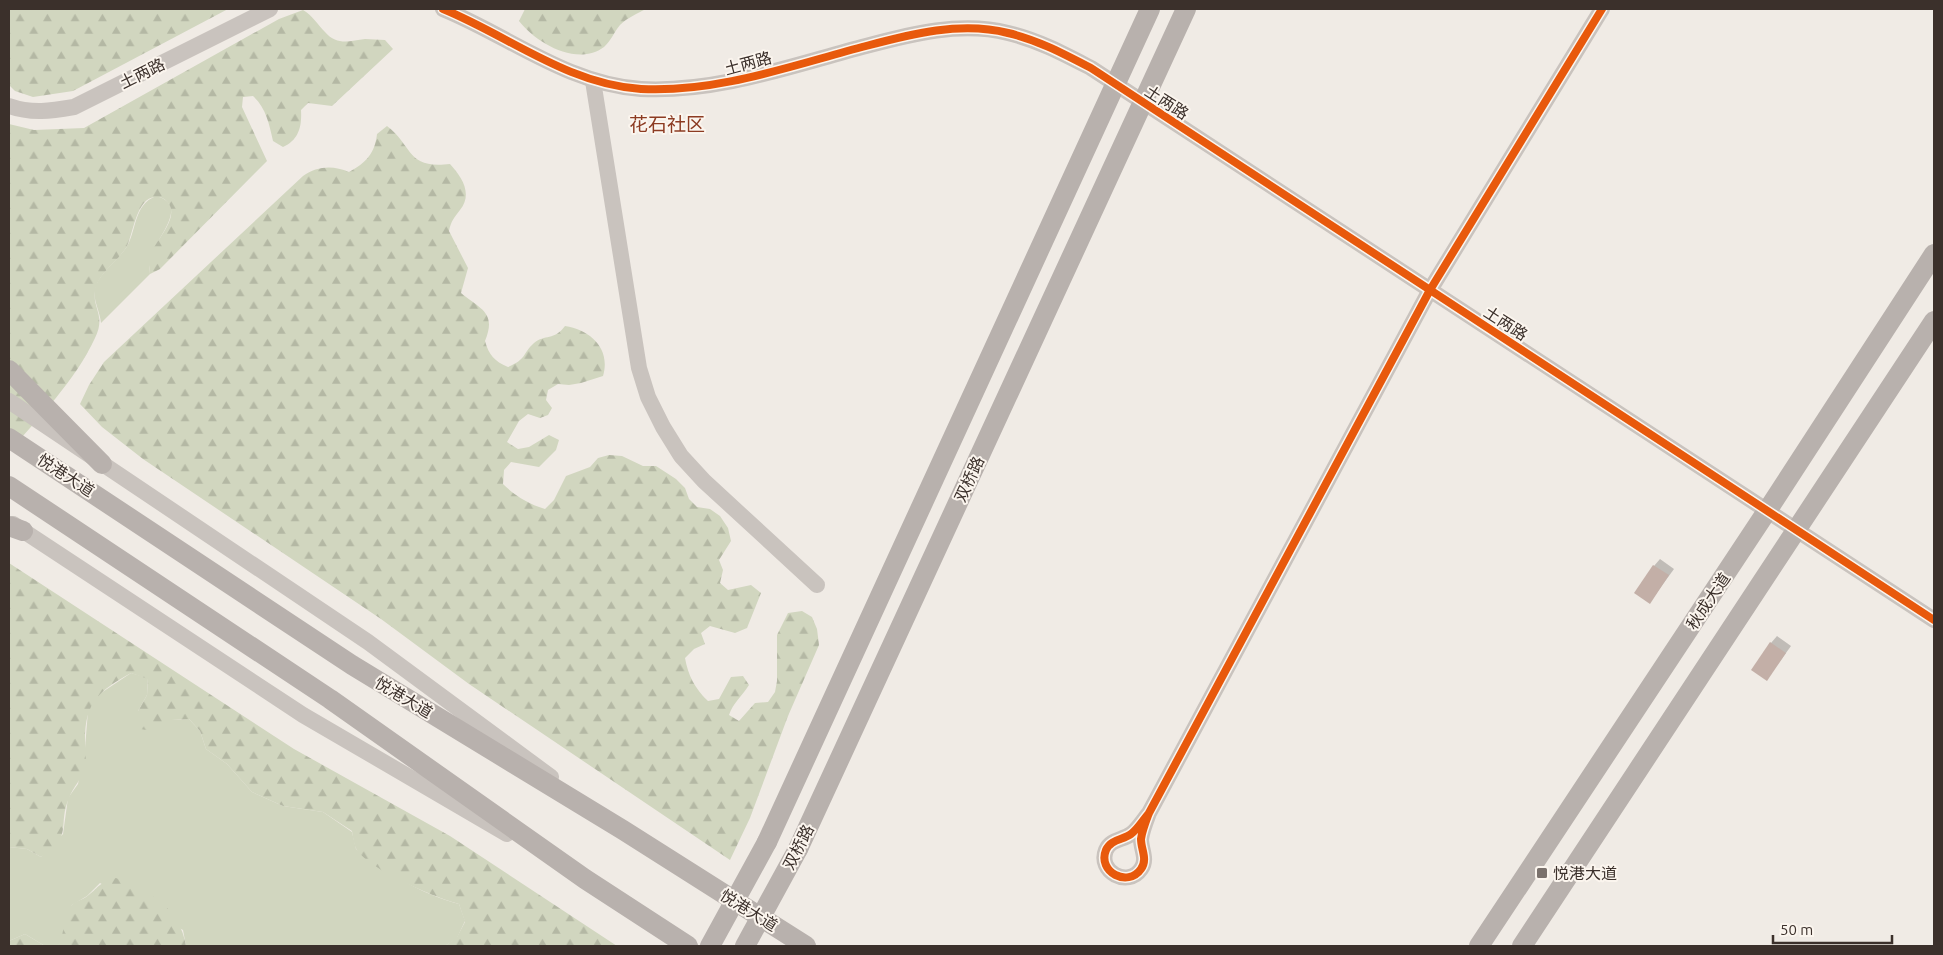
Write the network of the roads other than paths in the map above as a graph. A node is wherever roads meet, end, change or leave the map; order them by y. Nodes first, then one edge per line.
1 (270, 9) edge
2 (443, 9) edge
3 (1150, 9) edge
4 (1186, 9) edge
5 (1602, 9) edge
6 (592, 81) junction
7 (1116, 84) junction
8 (1143, 102) junction
9 (9, 106) edge
10 (1934, 254) edge
11 (1430, 290) junction
12 (1934, 321) edge
13 (9, 370) edge
14 (9, 402) edge
15 (9, 438) edge
16 (102, 464) junction
17 (9, 486) edge
18 (1767, 511) junction
19 (13, 526) edge
20 (1797, 531) junction
21 (817, 585) dead end
22 (1934, 620) edge
23 (1149, 813) dead end
24 (623, 830) junction
25 (585, 880) junction
26 (688, 946) edge
27 (710, 946) edge
28 (745, 946) edge
29 (806, 946) edge
30 (1479, 946) edge
31 (1522, 946) edge

1 - 9 street, 土两路
2 - 6 street, 土两路
3 - 7 main road, 双桥路
4 - 8 main road, 双桥路
5 - 11 street
6 - 7 street, 土两路
6 - 21 street
7 - 8 street, 土两路
7 - 27 main road, 双桥路, bridge
8 - 11 street, 土两路
8 - 28 main road, 双桥路, bridge
10 - 18 main road, 秋成大道
11 - 18 street, 土两路
11 - 23 street
12 - 20 main road
13 - 16 main road
14 - 16 street
15 - 24 main road, 悦港大道
16 - 24 street
17 - 25 main road
18 - 20 street, 土两路
18 - 30 main road, 秋成大道
19 - 25 street
20 - 22 street, 土两路
20 - 31 main road
24 - 29 main road, 悦港大道
25 - 26 main road

